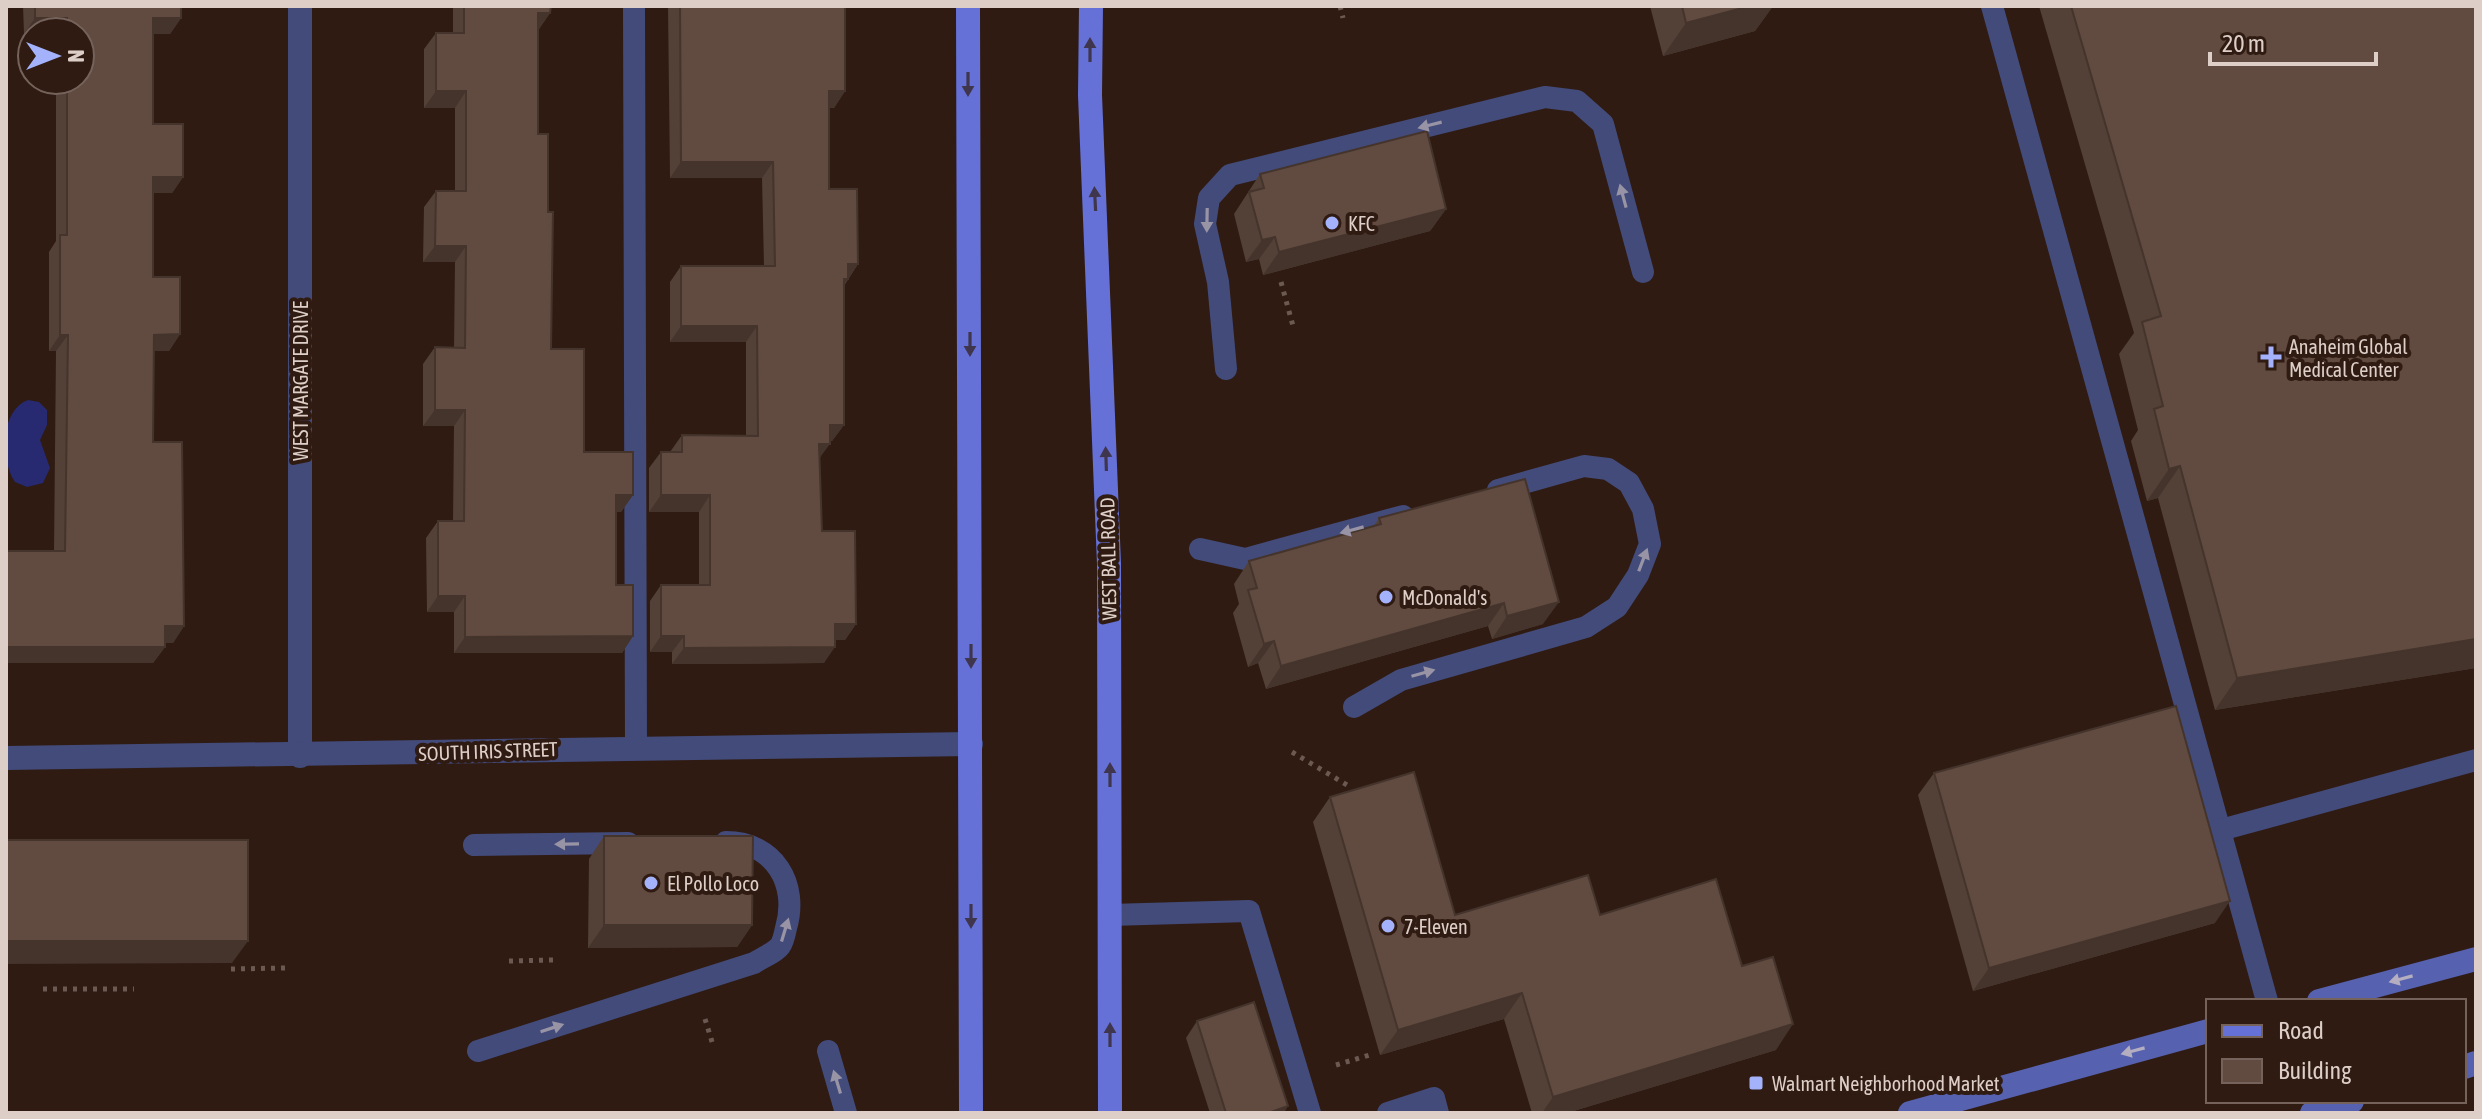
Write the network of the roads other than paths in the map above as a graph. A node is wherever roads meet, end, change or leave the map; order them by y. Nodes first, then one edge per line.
1 (300, 6) edge
2 (634, 6) edge
3 (968, 6) edge
4 (1091, 6) edge
5 (1992, 6) edge
6 (1643, 272) dead end
7 (1226, 369) dead end
8 (1476, 496) edge
9 (1429, 509) edge
10 (1200, 549) dead end
11 (1354, 707) dead end
12 (971, 744) junction
13 (636, 747) junction
14 (300, 756) junction
15 (6, 758) edge
16 (2476, 760) edge
17 (2217, 831) junction
18 (649, 843) edge
19 (697, 843) edge
20 (474, 845) dead end
21 (1110, 915) junction
22 (2476, 959) edge
23 (2266, 999) edge
24 (2326, 999) edge
25 (2206, 1032) edge
26 (478, 1051) dead end
27 (828, 1051) dead end
28 (2345, 1103) edge
29 (846, 1113) edge
30 (971, 1113) edge
31 (1110, 1113) edge
32 (1310, 1113) edge
33 (1388, 1113) edge
34 (1438, 1113) edge
35 (1910, 1113) edge
36 (2312, 1113) edge

1 - 14 street, WEST MARGATE DRIVE
2 - 13 lane
3 -> 12 main road
21 -> 4 main road, WEST BALL ROAD
5 - 17 lane
6 -> 7 lane
11 -> 8 lane
9 -> 10 lane
12 - 13 street, SOUTH IRIS STREET
12 -> 30 main road
13 - 14 street, SOUTH IRIS STREET
14 - 15 street, SOUTH IRIS STREET
16 - 17 lane
17 - 23 lane
18 -> 20 lane
26 -> 19 lane
31 -> 21 main road, WEST BALL ROAD
21 - 32 lane
22 -> 24 main road
25 -> 35 main road
29 -> 27 lane
28 - 36 main road
33 - 34 lane

